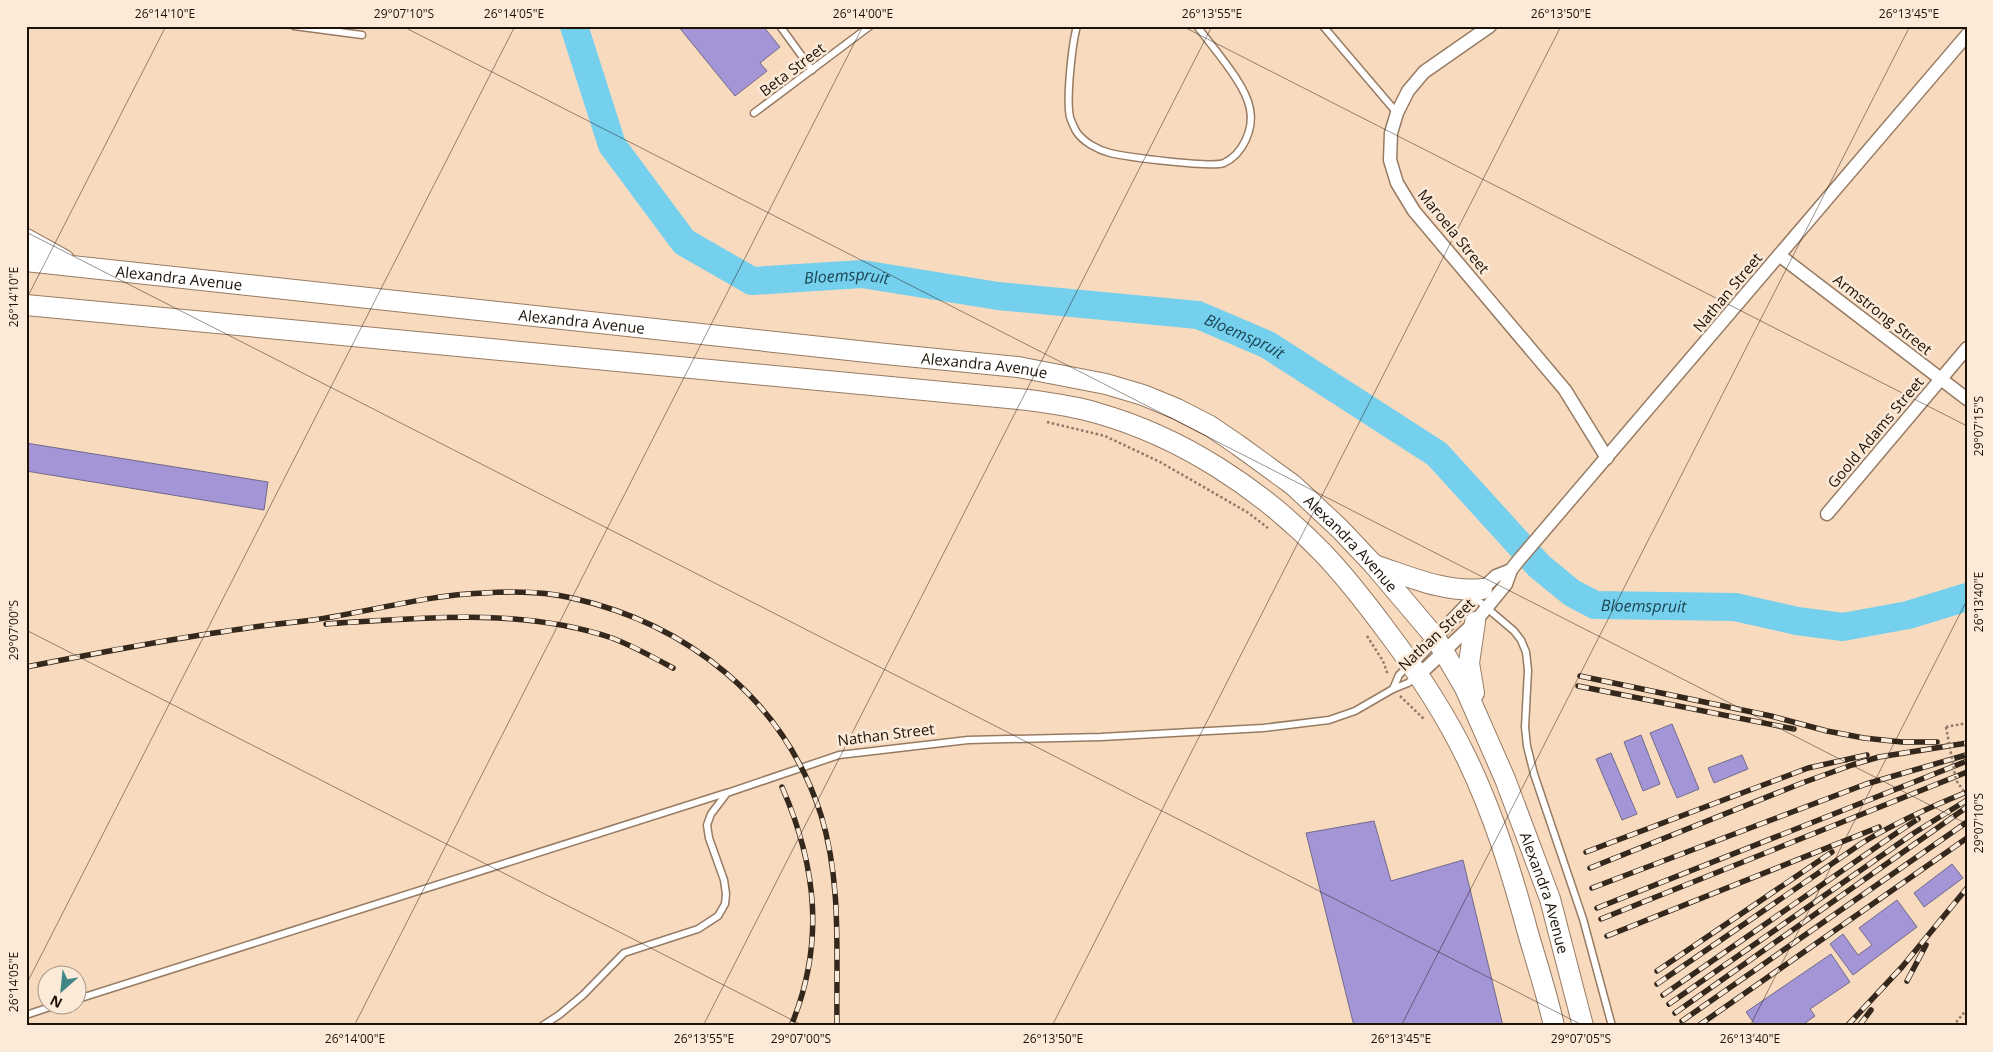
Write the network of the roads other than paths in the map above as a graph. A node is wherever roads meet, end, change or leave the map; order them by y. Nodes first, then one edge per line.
1 (294, 26) edge
2 (780, 26) edge
3 (870, 26) edge
4 (1077, 26) edge
5 (1196, 26) edge
6 (1323, 26) edge
7 (1490, 26) edge
8 (362, 35) dead end
9 (1967, 35) edge
10 (812, 70) junction
11 (754, 113) dead end
12 (1397, 113) junction
13 (26, 239) edge
14 (1779, 255) junction
15 (26, 260) edge
16 (75, 266) junction
17 (26, 306) edge
18 (1967, 348) edge
19 (1940, 380) junction
20 (1967, 399) edge
21 (1607, 458) junction
22 (1827, 514) dead end
23 (1374, 565) junction
24 (1515, 565) junction
25 (1480, 604) junction
26 (1440, 645) junction
27 (1415, 668) junction
28 (1393, 688) junction
29 (1480, 720) junction
30 (727, 793) junction
31 (88, 996) edge
32 (38, 1011) edge
33 (26, 1015) edge
34 (542, 1026) edge
35 (1554, 1026) edge
36 (1583, 1026) edge
37 (1612, 1026) edge

1 - 8 lane
2 - 10 lane
3 - 10 lane, Beta Street
4 - 5 lane
6 - 12 lane
7 - 12 street, Maroela Street
9 - 14 street, Nathan Street
10 - 11 lane, Beta Street
12 - 21 street, Maroela Street
13 - 16 highway
14 - 19 street, Armstrong Street
14 - 21 street, Nathan Street
15 - 16 highway, Alexandra Avenue
16 - 23 highway, Alexandra Avenue
17 - 27 highway, Alexandra Avenue
18 - 19 street, Goold Adams Street
19 - 20 street, Armstrong Street
19 - 22 street, Goold Adams Street
21 - 24 street, Nathan Street
23 - 25 highway
23 - 26 highway, Alexandra Avenue
24 - 25 street, Nathan Street
24 - 25 street, Nathan Street
25 - 26 street, Nathan Street
25 - 26 street, Nathan Street
25 - 29 highway
25 - 37 lane
26 - 27 street, Nathan Street
26 - 27 street, Nathan Street
26 - 29 highway, Alexandra Avenue
27 - 28 lane, Nathan Street
27 - 28 lane, Nathan Street
27 - 35 highway, Alexandra Avenue
28 - 30 lane, Nathan Street
29 - 36 highway, Alexandra Avenue
30 - 31 lane, Nathan Street
30 - 34 lane
32 - 33 lane

